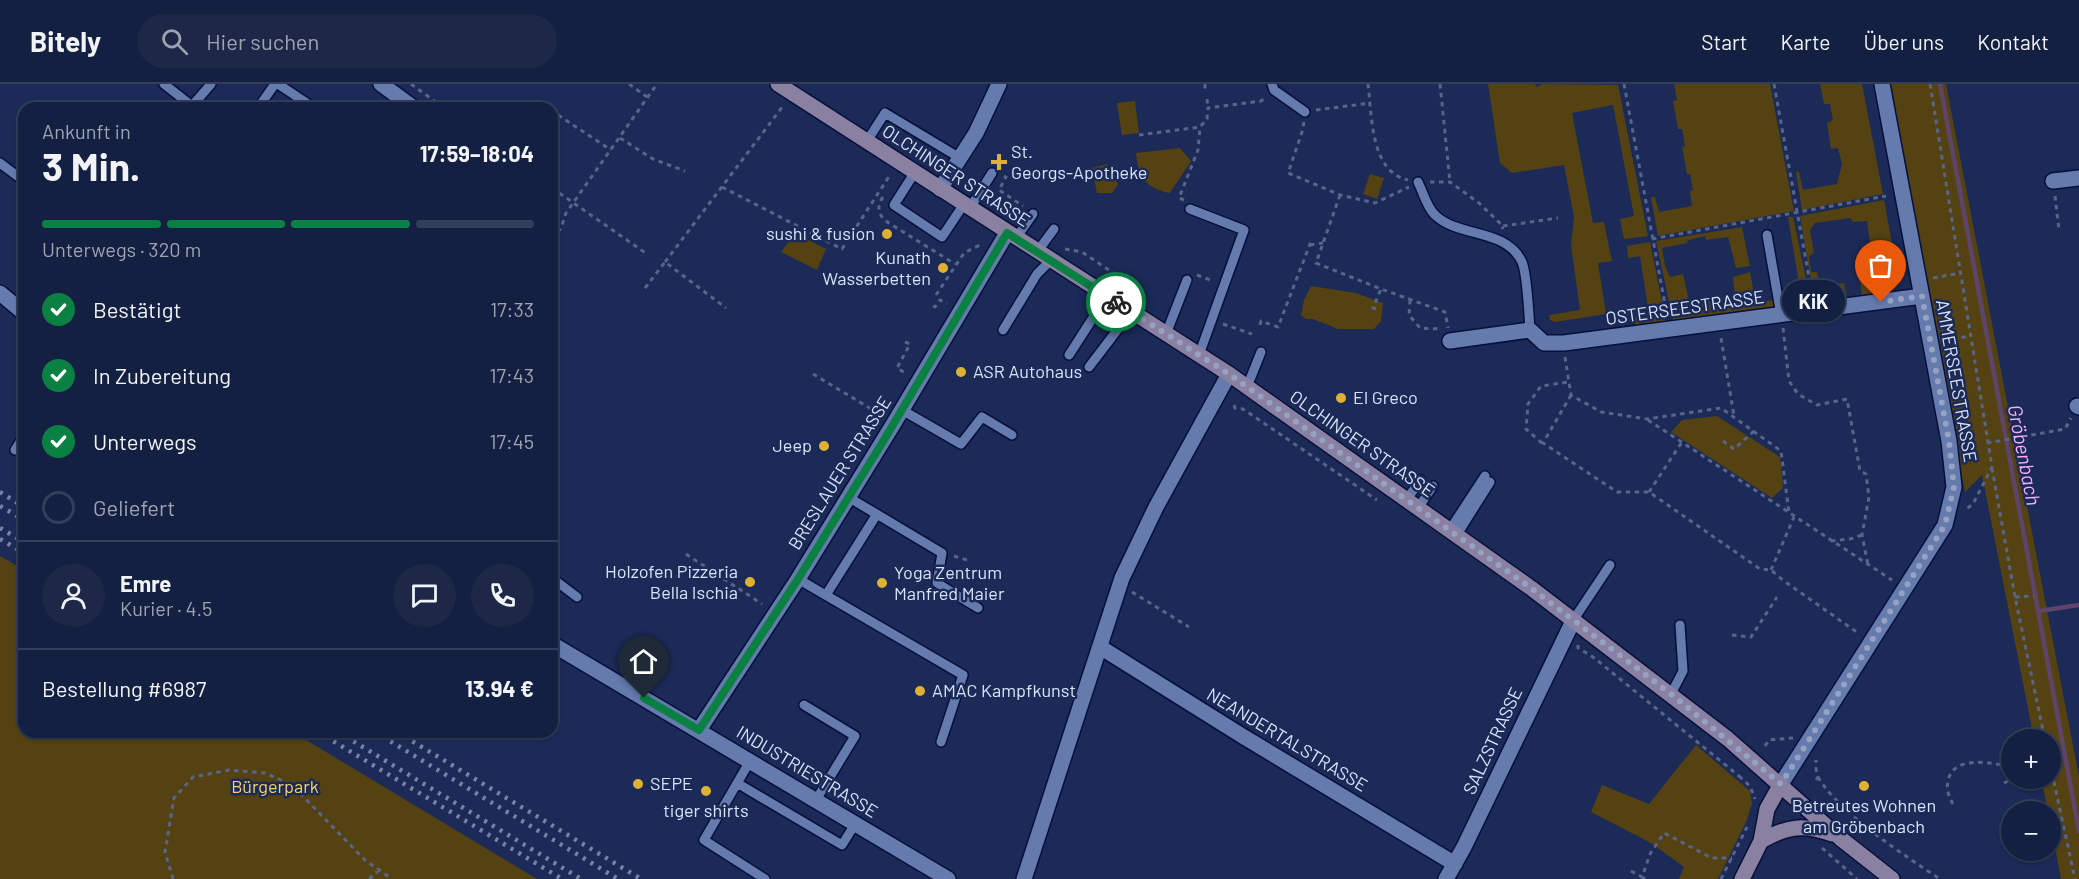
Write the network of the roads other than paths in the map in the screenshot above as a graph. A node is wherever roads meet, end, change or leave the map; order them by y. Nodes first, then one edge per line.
1 (164, 84) edge
2 (211, 84) edge
3 (277, 84) edge
4 (381, 84) edge
5 (778, 84) edge
6 (999, 84) edge
7 (1882, 84) edge
8 (1273, 87) edge
9 (187, 102) edge
10 (195, 102) edge
11 (263, 102) edge
12 (305, 102) edge
13 (406, 102) edge
14 (1305, 112) road end
15 (867, 141) junction
16 (960, 158) junction
17 (0, 164) edge
18 (915, 172) junction
19 (996, 173) road end
20 (18, 177) edge
21 (2079, 178) edge
22 (2053, 181) road end
23 (1418, 182) road end
24 (940, 189) junction
25 (967, 206) junction
26 (1190, 209) road end
27 (1033, 214) dead end
28 (1054, 229) dead end
29 (1767, 235) dead end
30 (1012, 236) junction
31 (1037, 252) junction
32 (1051, 260) junction
33 (1187, 280) dead end
34 (0, 292) edge
35 (1107, 296) junction
36 (1922, 296) junction
37 (18, 308) edge
38 (1131, 312) junction
39 (1781, 315) junction
40 (1003, 330) dead end
41 (1530, 330) junction
42 (1448, 331) road end
43 (1166, 334) junction
44 (1261, 352) dead end
45 (1069, 355) dead end
46 (1199, 355) junction
47 (1089, 367) dead end
48 (1229, 374) junction
49 (1247, 387) junction
50 (902, 410) junction
51 (1012, 435) dead end
52 (18, 445) edge
53 (15, 450) dead end
54 (1487, 479) dead end
55 (1421, 480) dead end
56 (1433, 486) dead end
57 (848, 497) junction
58 (1412, 504) junction
59 (877, 514) junction
60 (1453, 533) junction
61 (1610, 565) dead end
62 (798, 579) junction
63 (558, 583) edge
64 (826, 595) junction
65 (577, 597) dead end
66 (978, 608) dead end
67 (1574, 619) junction
68 (1680, 625) dead end
69 (1100, 647) junction
70 (558, 648) edge
71 (1671, 694) junction
72 (804, 705) dead end
73 (699, 730) junction
74 (940, 742) dead end
75 (750, 761) junction
76 (737, 783) junction
77 (1781, 784) junction
78 (816, 800) junction
79 (855, 824) junction
80 (1840, 838) junction
81 (1761, 841) junction
82 (1455, 864) junction
83 (765, 879) edge
84 (948, 879) edge
85 (1024, 879) edge
86 (1446, 879) edge
87 (1742, 879) edge
88 (1892, 879) edge

1 - 9 lane
2 - 10 lane
3 - 11 lane
3 - 12 lane
4 - 13 street
5 - 15 main road, OLCHINGER STRASSE
6 - 16 street
7 - 36 street, AMMERSEESTRASSE
8 - 14 lane
15 - 16 lane
15 - 18 main road, OLCHINGER STRASSE
16 - 24 street
17 - 20 lane
18 - 24 main road, OLCHINGER STRASSE
18 - 25 lane
19 - 25 lane
21 - 22 street
23 - 41 lane
24 - 25 main road, OLCHINGER STRASSE
25 - 30 main road, OLCHINGER STRASSE
26 - 46 lane
27 - 30 lane
28 - 31 lane
29 - 39 lane
30 - 31 main road, OLCHINGER STRASSE
30 - 50 street, BRESLAUER STRASSE
31 - 32 main road, OLCHINGER STRASSE
32 - 35 main road, OLCHINGER STRASSE
32 - 40 lane
33 - 43 lane
34 - 37 street
35 - 38 main road, OLCHINGER STRASSE
35 - 45 lane
36 - 39 street, OSTERSEESTRASSE
36 - 77 street, AMMERSEESTRASSE
38 - 43 main road, OLCHINGER STRASSE
38 - 47 lane
39 - 41 street, OSTERSEESTRASSE
41 - 42 street
43 - 46 main road, OLCHINGER STRASSE
44 - 49 lane
46 - 48 main road, OLCHINGER STRASSE
48 - 49 main road, OLCHINGER STRASSE
48 - 69 street
49 - 58 main road, OLCHINGER STRASSE
50 - 51 lane
50 - 57 street, BRESLAUER STRASSE
52 - 53 lane
54 - 60 lane
55 - 58 lane
56 - 58 lane
57 - 59 lane
57 - 62 street, BRESLAUER STRASSE
58 - 60 main road, OLCHINGER STRASSE
59 - 64 lane
59 - 66 lane
60 - 67 main road, OLCHINGER STRASSE
61 - 67 lane
62 - 64 lane
62 - 73 street, BRESLAUER STRASSE
63 - 65 lane
64 - 74 lane
67 - 71 main road, OLCHINGER STRASSE
67 - 82 street, SALZSTRASSE
68 - 71 lane
69 - 82 street, NEANDERTALSTRASSE
69 - 85 street
70 - 73 street, INDUSTRIESTRASSE
71 - 77 main road, OLCHINGER STRASSE
72 - 78 lane
73 - 75 street, INDUSTRIESTRASSE
75 - 76 lane
75 - 78 street, INDUSTRIESTRASSE
76 - 79 lane
76 - 83 lane
77 - 80 main road, OLCHINGER STRASSE
77 - 81 main road
78 - 79 street, INDUSTRIESTRASSE
79 - 84 street, INDUSTRIESTRASSE
80 - 81 main road
80 - 88 main road, OLCHINGER STRASSE
81 - 87 main road
82 - 86 street, SALZSTRASSE

